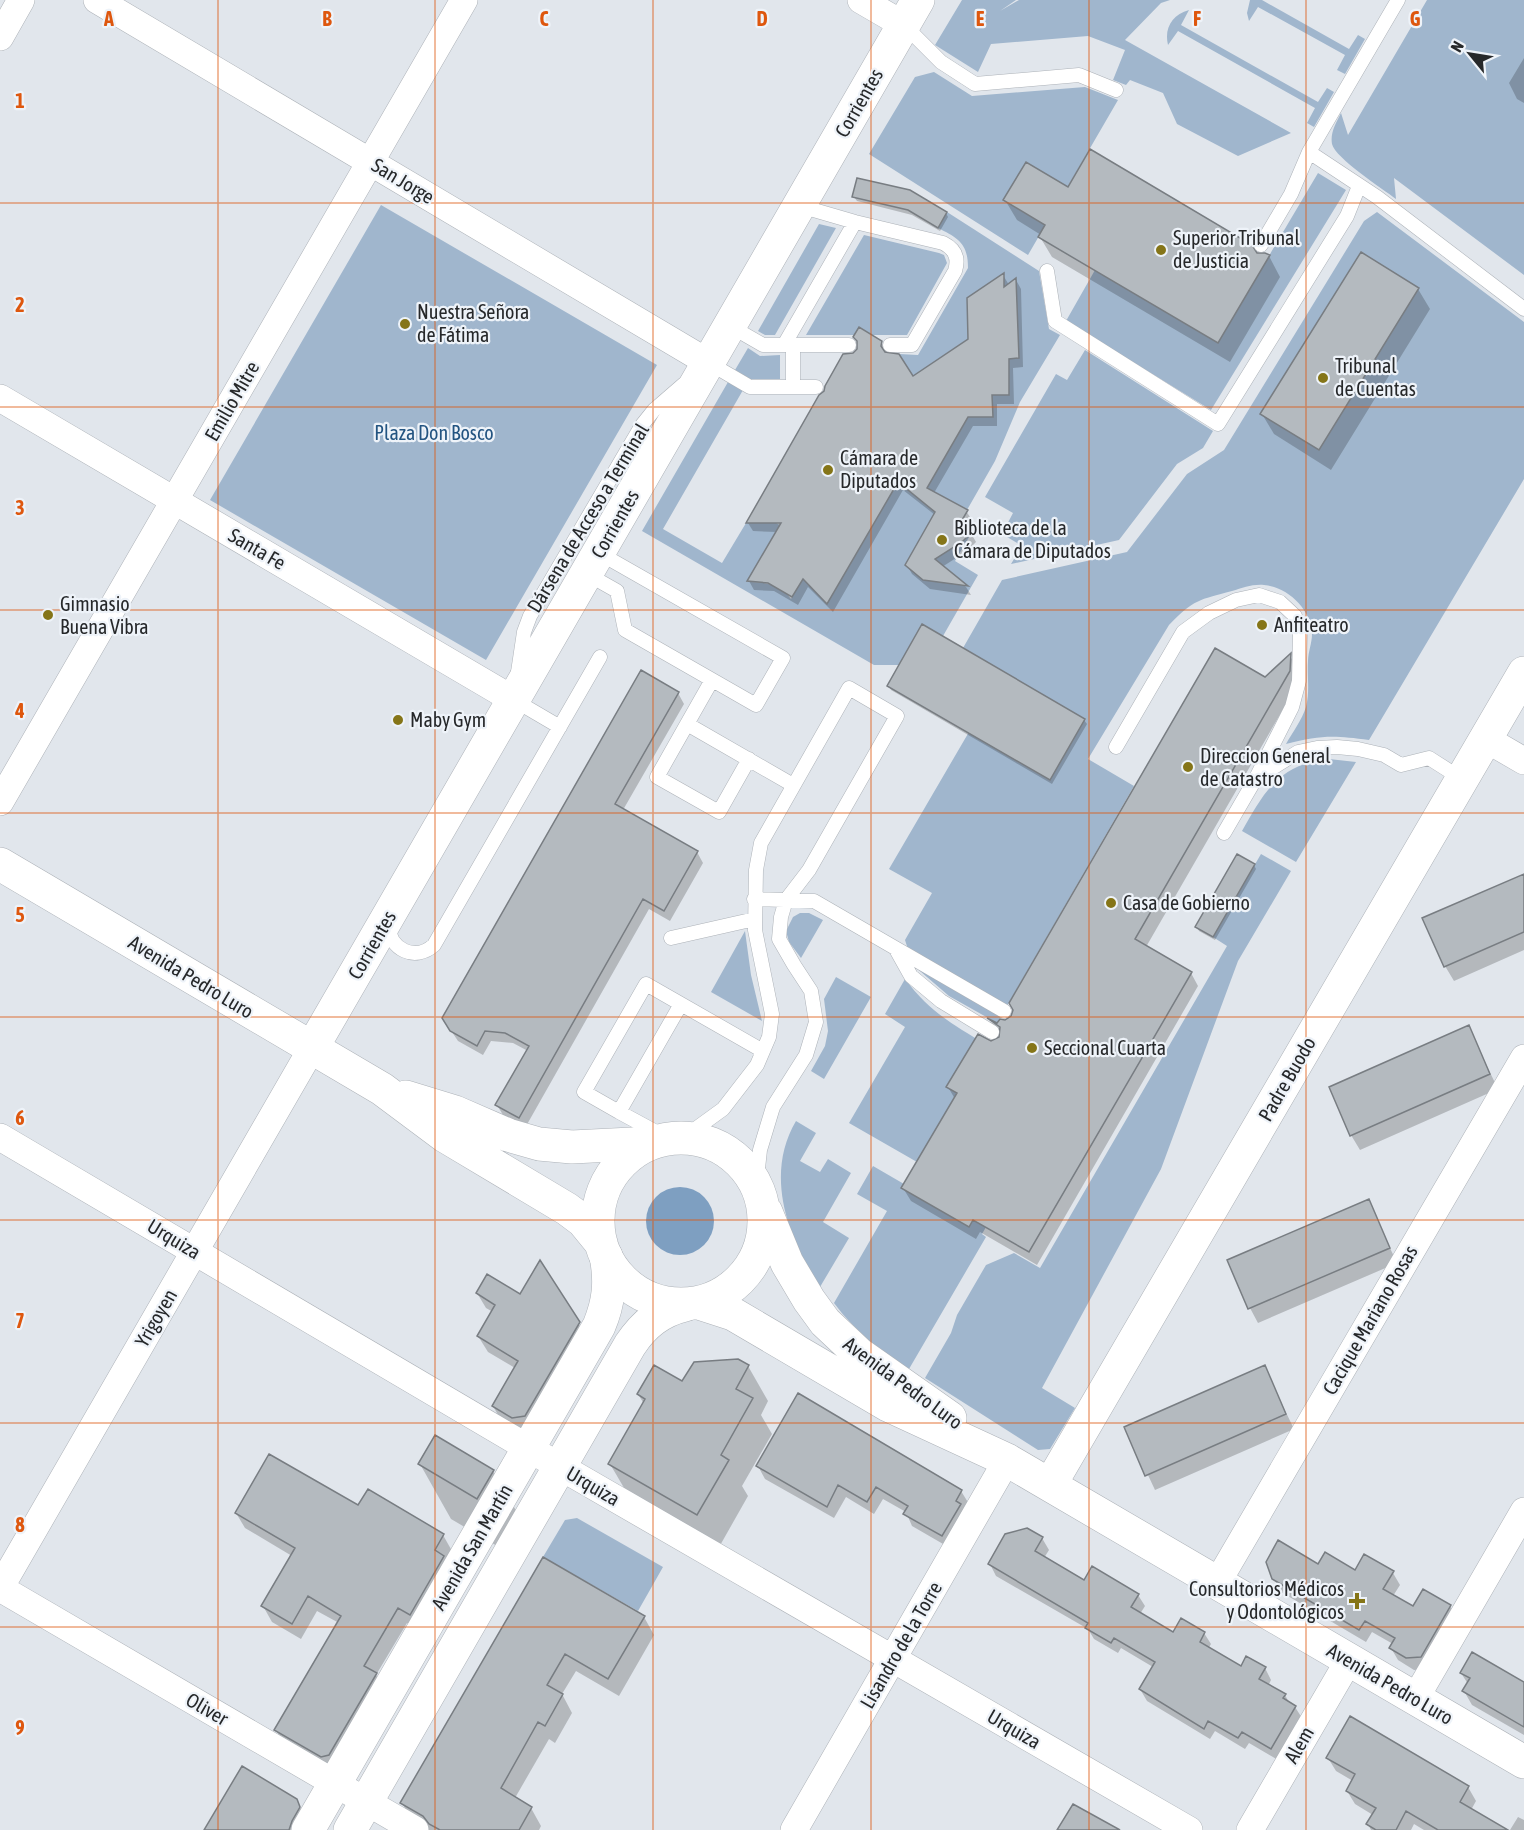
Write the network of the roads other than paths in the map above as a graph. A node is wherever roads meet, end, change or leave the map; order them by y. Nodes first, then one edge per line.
1 (21, 0) edge
2 (96, 0) edge
3 (464, 0) edge
4 (861, 0) edge
5 (1398, 0) edge
6 (911, 13) edge
7 (0, 37) edge
8 (1116, 90) dead end
9 (1309, 152) junction
10 (370, 162) junction
11 (1359, 186) junction
12 (800, 206) junction
13 (855, 222) junction
14 (1261, 245) dead end
15 (1047, 271) dead end
16 (1524, 309) edge
17 (730, 326) junction
18 (789, 345) junction
19 (849, 345) dead end
20 (890, 345) dead end
21 (709, 363) junction
22 (793, 387) junction
23 (816, 387) dead end
24 (0, 398) edge
25 (174, 501) junction
26 (593, 563) junction
27 (600, 657) dead end
28 (1524, 673) edge
29 (712, 680) junction
30 (514, 700) junction
31 (687, 724) junction
32 (560, 726) junction
33 (1486, 739) junction
34 (1116, 747) dead end
35 (749, 759) junction
36 (1524, 761) edge
37 (1256, 778) junction
38 (1462, 779) junction
39 (793, 785) junction
40 (0, 802) edge
41 (1224, 832) dead end
42 (0, 864) edge
43 (754, 898) junction
44 (786, 900) junction
45 (390, 915) junction
46 (755, 919) junction
47 (670, 938) dead end
48 (896, 949) junction
49 (681, 1004) junction
50 (1004, 1011) dead end
51 (992, 1032) dead end
52 (312, 1048) junction
53 (763, 1051) junction
54 (1524, 1058) edge
55 (382, 1089) junction
56 (619, 1112) junction
57 (0, 1137) edge
58 (670, 1140) junction
59 (759, 1193) junction
60 (603, 1249) junction
61 (195, 1252) junction
62 (692, 1304) junction
63 (528, 1448) junction
64 (1007, 1460) junction
65 (560, 1466) junction
66 (1050, 1485) junction
67 (1524, 1511) edge
68 (1217, 1583) junction
69 (0, 1588) edge
70 (893, 1659) junction
71 (1348, 1660) junction
72 (1415, 1699) junction
73 (1524, 1762) edge
74 (335, 1784) junction
75 (366, 1802) junction
76 (308, 1830) edge
77 (350, 1830) edge
78 (415, 1830) edge
79 (794, 1830) edge
80 (1189, 1830) edge
81 (1250, 1830) edge

1 - 7 street
2 - 10 street, San Jorge
3 - 10 street, Emilio Mitre
4 - 6 street
5 - 9 lane
6 - 8 lane
6 - 12 main road, Corrientes
9 - 11 lane
9 - 14 lane
10 - 21 street, San Jorge
10 - 25 street, Emilio Mitre
11 - 15 lane
11 - 16 lane
12 - 13 lane
12 - 17 main road, Corrientes
13 - 18 lane
13 - 20 lane
17 - 18 lane
17 - 21 main road, Corrientes
18 - 19 lane
18 - 22 lane
21 - 22 lane
21 - 26 main road, Corrientes
21 - 30 lane, Dársena de Acceso a Terminal
22 - 23 lane
24 - 25 street, Santa Fe
25 - 30 street, Santa Fe
25 - 40 street, Emilio Mitre
26 - 29 lane
26 - 29 lane
26 - 30 main road, Corrientes
27 - 32 lane
28 - 33 main road, Padre Buodo
29 - 31 lane
30 - 32 lane
30 - 45 main road, Corrientes
31 - 35 lane
31 - 35 lane
32 - 45 lane
33 - 36 street
33 - 38 main road, Padre Buodo
34 - 37 lane
35 - 39 lane
37 - 38 lane
37 - 41 lane
38 - 66 main road, Padre Buodo
39 - 43 lane
39 - 44 lane
42 - 52 main road, Avenida Pedro Luro
43 - 44 lane
43 - 46 lane
44 - 48 lane
44 - 59 lane
45 - 52 main road, Corrientes
46 - 47 lane
46 - 53 lane
48 - 50 lane
48 - 51 lane
49 - 53 lane
49 - 56 lane
49 - 56 lane
52 - 55 main road, Avenida Pedro Luro
52 - 61 street, Yrigoyen
53 - 58 lane
54 - 68 street, Cacique Mariano Rosas
55 - 58 main road, Avenida Pedro Luro
55 - 60 main road, Avenida Pedro Luro
56 - 58 lane
57 - 61 street, Urquiza
58 - 59 main road
58 - 60 main road
59 - 62 main road
59 - 64 main road, Avenida Pedro Luro
60 - 62 main road
60 - 63 main road, Avenida San Martín
61 - 63 street, Urquiza
61 - 69 street, Yrigoyen
62 - 64 main road, Avenida Pedro Luro
62 - 65 main road, Avenida San Martín
63 - 65 street, Urquiza
63 - 74 main road, Avenida San Martín
64 - 66 main road, Avenida Pedro Luro
64 - 70 street, Lisandro de la Torre
65 - 70 street, Urquiza
65 - 75 main road, Avenida San Martín
66 - 68 main road, Avenida Pedro Luro
67 - 72 street
68 - 71 main road, Avenida Pedro Luro
69 - 74 street, Oliver
70 - 79 street, Lisandro de la Torre
70 - 80 street, Urquiza
71 - 72 main road, Avenida Pedro Luro
71 - 81 street, Alem
72 - 73 main road, Avenida Pedro Luro
74 - 75 street, Oliver
74 - 76 main road, Avenida San Martín
75 - 77 main road, Avenida San Martín
75 - 78 street, Oliver

